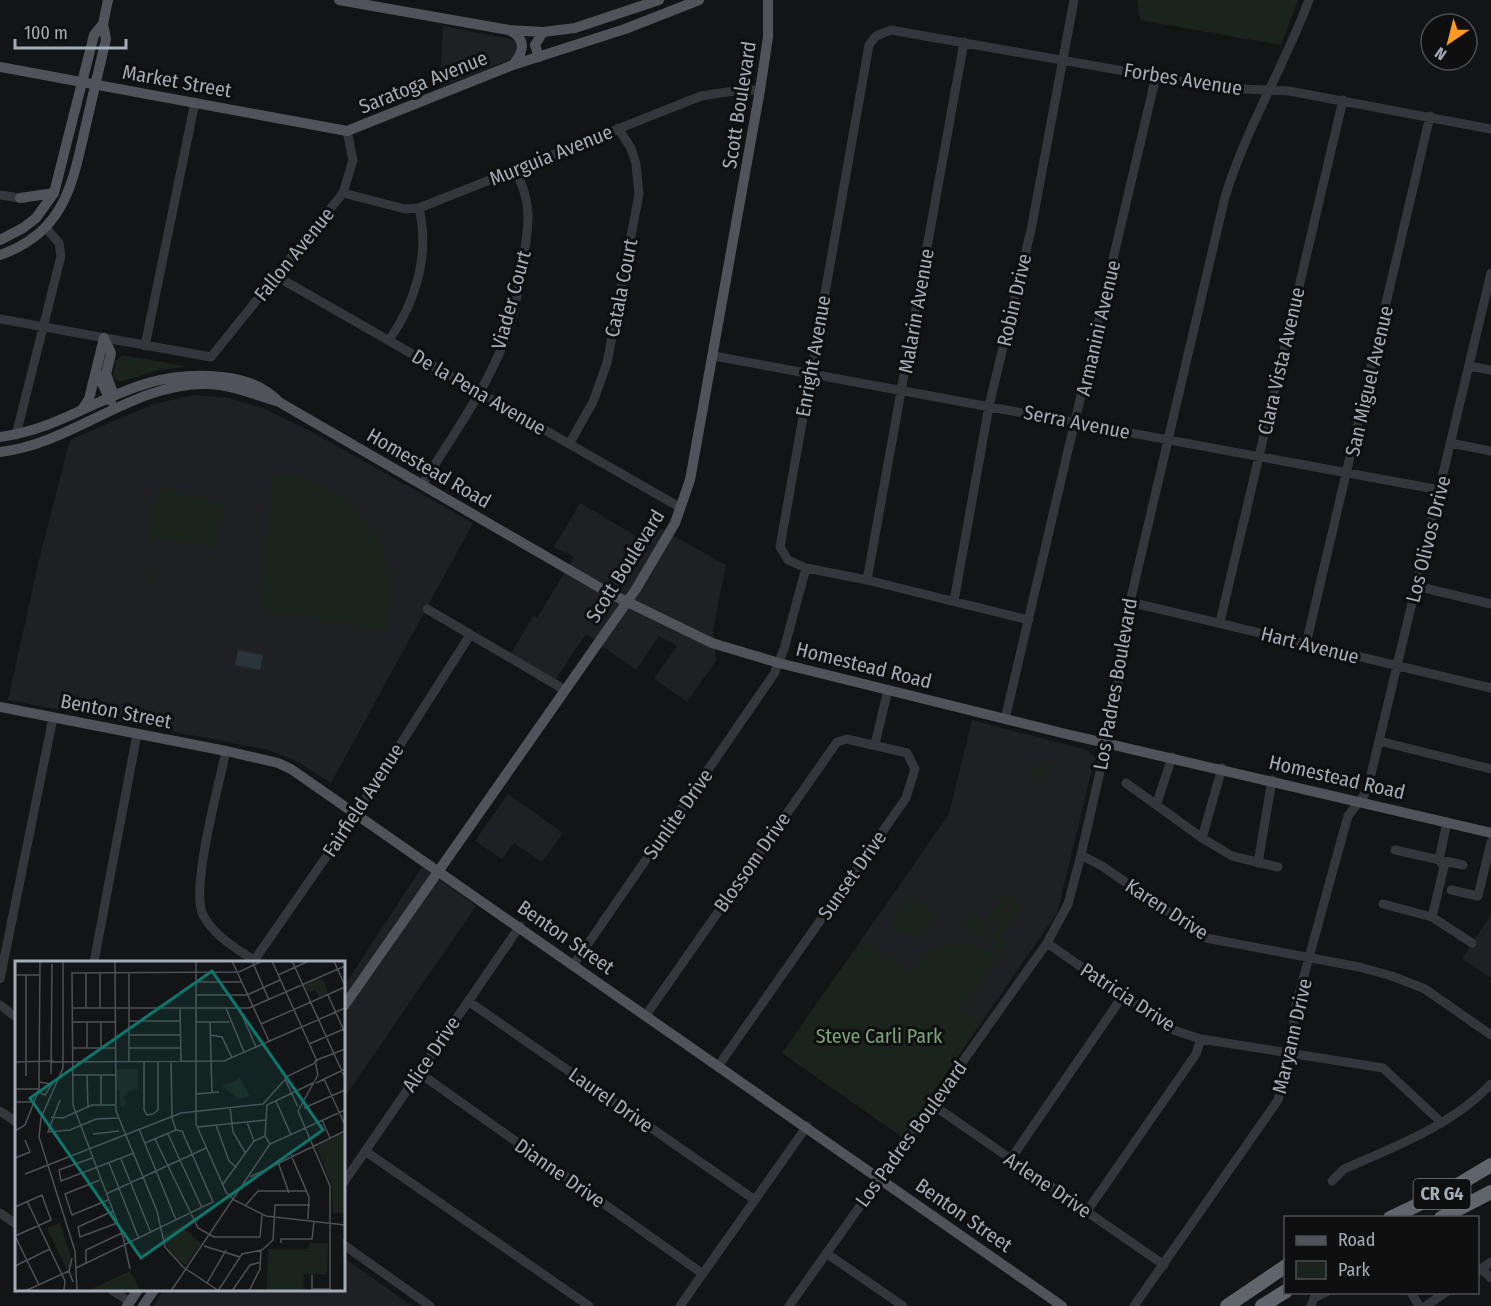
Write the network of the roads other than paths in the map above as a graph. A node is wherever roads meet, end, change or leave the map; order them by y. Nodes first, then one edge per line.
1 (108, 0) edge
2 (339, 0) edge
3 (658, 0) edge
4 (699, 0) edge
5 (768, 0) edge
6 (1074, 0) edge
7 (1309, 0) edge
8 (368, 3) edge
9 (102, 24) junction
10 (509, 30) junction
11 (543, 32) junction
12 (876, 36) joint
13 (964, 42) junction
14 (539, 57) junction
15 (1065, 59) junction
16 (513, 65) junction
17 (0, 67) edge
18 (1156, 76) junction
19 (82, 82) junction
20 (96, 84) junction
21 (1269, 89) junction
22 (760, 90) junction
23 (1343, 100) junction
24 (195, 102) junction
25 (1430, 116) junction
26 (618, 128) junction
27 (1491, 129) edge
28 (346, 131) junction
29 (514, 169) junction
30 (54, 193) junction
31 (343, 193) junction
32 (0, 195) edge
33 (20, 198) joint
34 (419, 208) junction
35 (46, 228) junction
36 (0, 240) edge
37 (0, 255) edge
38 (1491, 273) edge
39 (276, 276) junction
40 (1490, 287) edge
41 (0, 319) edge
42 (45, 328) junction
43 (104, 338) junction
44 (388, 340) junction
45 (145, 346) junction
46 (714, 356) junction
47 (1469, 366) junction
48 (1491, 370) edge
49 (96, 372) junction
50 (810, 375) junction
51 (479, 392) junction
52 (901, 392) junction
53 (109, 396) junction
54 (279, 402) junction
55 (988, 406) junction
56 (83, 408) junction
57 (115, 410) junction
58 (1076, 423) junction
59 (16, 435) junction
60 (0, 437) edge
61 (1169, 439) junction
62 (1450, 443) junction
63 (569, 444) junction
64 (1491, 451) edge
65 (0, 453) edge
66 (1259, 455) junction
67 (1348, 473) junction
68 (422, 486) junction
69 (1440, 490) junction
70 (681, 508) junction
71 (806, 568) junction
72 (867, 580) junction
73 (1416, 586) junction
74 (954, 601) junction
75 (627, 602) junction
76 (1130, 602) junction
77 (1491, 604) edge
78 (427, 609) dead end
79 (1029, 620) junction
80 (1220, 622) junction
81 (470, 635) junction
82 (1306, 644) junction
83 (779, 663) junction
84 (1397, 665) junction
85 (1491, 688) edge
86 (565, 690) junction
87 (888, 690) junction
88 (0, 707) edge
89 (53, 718) junction
90 (1005, 719) junction
91 (137, 734) junction
92 (1107, 741) junction
93 (1379, 741) junction
94 (875, 744) junction
95 (226, 751) junction
96 (1173, 757) junction
97 (1222, 768) junction
98 (1491, 769) edge
99 (1272, 780) junction
100 (1126, 783) dead end
101 (1358, 801) junction
102 (1156, 803) junction
103 (356, 814) junction
104 (1448, 822) junction
105 (1491, 833) edge
106 (1202, 838) junction
107 (1491, 842) edge
108 (1395, 850) dead end
109 (1081, 855) junction
110 (1439, 860) junction
111 (1258, 863) junction
112 (1463, 865) dead end
113 (1278, 867) dead end
114 (438, 870) junction
115 (1451, 890) dead end
116 (1383, 904) dead end
117 (1432, 917) junction
118 (520, 926) junction
119 (1047, 943) junction
120 (1472, 943) dead end
121 (1309, 957) junction
122 (97, 961) edge
123 (253, 961) edge
124 (255, 961) edge
125 (574, 964) junction
126 (0, 979) edge
127 (1122, 997) junction
128 (468, 1001) junction
129 (0, 1005) edge
130 (345, 1005) edge
131 (646, 1015) junction
132 (15, 1016) edge
133 (1491, 1035) edge
134 (1201, 1039) junction
135 (1290, 1052) junction
136 (719, 1065) junction
137 (418, 1072) junction
138 (1491, 1084) edge
139 (933, 1105) junction
140 (0, 1111) edge
141 (15, 1121) edge
142 (1442, 1123) junction
143 (807, 1126) junction
144 (365, 1152) junction
145 (1010, 1160) junction
146 (1491, 1165) edge
147 (881, 1178) junction
148 (345, 1181) edge
149 (1332, 1181) dead end
150 (1491, 1191) edge
151 (755, 1200) junction
152 (1087, 1211) junction
153 (0, 1213) edge
154 (1394, 1216) edge
155 (1445, 1216) edge
156 (15, 1223) edge
157 (345, 1246) edge
158 (826, 1253) junction
159 (1491, 1262) edge
160 (1164, 1266) junction
161 (1284, 1267) edge
162 (1479, 1269) edge
163 (703, 1274) junction
164 (1491, 1278) edge
165 (113, 1291) edge
166 (137, 1291) edge
167 (153, 1291) edge
168 (1284, 1292) edge
169 (1324, 1294) edge
170 (1444, 1294) edge
171 (129, 1304) edge
172 (143, 1306) edge
173 (430, 1306) edge
174 (589, 1306) edge
175 (680, 1306) edge
176 (789, 1306) edge
177 (903, 1306) edge
178 (1062, 1306) edge
179 (1134, 1306) edge
180 (1227, 1306) edge
181 (1262, 1306) edge
182 (1311, 1306) edge
183 (1426, 1306) edge

1 - 9 main road
2 - 8 main road
3 - 11 main road
4 - 14 main road, Saratoga Avenue
5 - 22 main road, Scott Boulevard
6 - 15 street, Robin Drive
7 - 21 street, Los Padres Boulevard
8 - 10 main road
9 - 19 main road
9 - 20 main road
10 - 11 main road
10 - 16 main road, Saratoga Avenue
11 - 14 main road
12 - 13 street, Forbes Avenue
12 - 50 street, Enright Avenue
13 - 15 street, Forbes Avenue
13 - 52 street, Malarin Avenue
14 - 16 main road, Saratoga Avenue
15 - 18 street, Forbes Avenue
15 - 55 street, Robin Drive
16 - 28 main road, Saratoga Avenue
17 - 19 main road, Market Street
18 - 21 street, Forbes Avenue
18 - 58 street, Armanini Avenue
19 - 20 main road, Market Street
19 - 30 main road
20 - 24 main road, Market Street
20 - 35 main road
21 - 23 street, Forbes Avenue
21 - 61 street, Los Padres Boulevard
22 - 26 street, Murguia Avenue
22 - 46 main road, Scott Boulevard
23 - 25 street, Forbes Avenue
23 - 66 street, Clara Vista Avenue
24 - 28 main road, Market Street
24 - 45 street
25 - 27 street, Forbes Avenue
25 - 67 street, San Miguel Avenue
26 - 29 street, Murguia Avenue
26 - 63 street, Catala Court
28 - 31 street, Fallon Avenue
29 - 34 street, Murguia Avenue
29 - 51 street, Viader Court
30 - 33 main road
30 - 36 main road
31 - 34 street, Murguia Avenue
31 - 39 street, Fallon Avenue
32 - 33 street
34 - 44 street
35 - 37 main road
35 - 42 street
38 - 40 street, Los Olivos Drive
39 - 44 street, De la Pena Avenue
39 - 45 street, Fallon Avenue
40 - 47 street, Los Olivos Drive
41 - 42 street
42 - 43 street
42 - 59 street
43 - 45 street
43 - 49 main road
43 - 53 main road
44 - 51 street, De la Pena Avenue
46 - 50 street, Serra Avenue
46 - 70 main road, Scott Boulevard
47 - 48 street
47 - 62 street, Los Olivos Drive
49 - 53 main road
49 - 56 main road
50 - 52 street, Serra Avenue
50 - 71 street, Enright Avenue
51 - 63 street, De la Pena Avenue
51 - 68 street, Viader Court
52 - 55 street, Serra Avenue
52 - 72 street, Malarin Avenue
53 - 54 main road, Homestead Road
53 - 56 main road, Homestead Road
53 - 57 main road
54 - 57 main road, Homestead Road
54 - 68 main road, Homestead Road
55 - 58 street, Serra Avenue
55 - 74 street, Robin Drive
56 - 59 main road, Homestead Road
57 - 65 main road, Homestead Road
58 - 61 street, Serra Avenue
58 - 79 street, Armanini Avenue
59 - 60 main road, Homestead Road
61 - 66 street, Serra Avenue
61 - 76 street, Los Padres Boulevard
62 - 64 street
62 - 69 street, Los Olivos Drive
63 - 70 street, De la Pena Avenue
66 - 67 street, Serra Avenue
66 - 80 street, Clara Vista Avenue
67 - 69 street, Serra Avenue
67 - 82 street, San Miguel Avenue
68 - 75 main road, Homestead Road
69 - 73 street, Los Olivos Drive
70 - 75 main road, Scott Boulevard
71 - 72 street
71 - 83 street
72 - 74 street
73 - 77 street
73 - 84 street, Los Olivos Drive
74 - 79 street
75 - 83 main road, Homestead Road
75 - 86 main road, Scott Boulevard
76 - 80 street, Hart Avenue
76 - 92 street, Los Padres Boulevard
78 - 81 street
79 - 90 street, Armanini Avenue
80 - 82 street, Hart Avenue
81 - 86 street
81 - 103 street, Fairfield Avenue
82 - 84 street, Hart Avenue
83 - 87 main road, Homestead Road
83 - 125 street, Sunlite Drive
84 - 85 street, Hart Avenue
84 - 93 street, Los Olivos Drive
86 - 114 main road, Scott Boulevard
87 - 90 main road, Homestead Road
87 - 94 street
88 - 89 main road, Benton Street
89 - 91 main road, Benton Street
89 - 126 street
90 - 92 main road, Homestead Road
91 - 95 main road, Benton Street
91 - 122 street
92 - 96 main road, Homestead Road
92 - 109 street, Los Padres Boulevard
93 - 98 street
93 - 101 street, Los Olivos Drive
94 - 131 street, Blossom Drive
94 - 136 street, Sunset Drive
95 - 103 main road, Benton Street
95 - 123 street
96 - 97 main road, Homestead Road
96 - 102 street
97 - 99 main road, Homestead Road
97 - 106 street
99 - 101 main road, Homestead Road
99 - 111 street
100 - 102 street
101 - 104 main road, Homestead Road
101 - 121 street, Maryann Drive
102 - 106 street
103 - 114 main road, Benton Street
103 - 124 street, Fairfield Avenue
104 - 105 main road, Homestead Road
104 - 110 street
106 - 111 street
107 - 115 street
108 - 110 street
109 - 119 street, Los Padres Boulevard
109 - 121 street, Karen Drive
110 - 112 street
110 - 117 street
111 - 113 street
114 - 118 main road, Benton Street
114 - 130 main road, Scott Boulevard
116 - 117 street
117 - 120 street
118 - 125 main road, Benton Street
118 - 128 street, Alice Drive
119 - 127 street, Patricia Drive
119 - 139 street, Los Padres Boulevard
121 - 133 street, Karen Drive
121 - 135 street, Maryann Drive
125 - 131 main road, Benton Street
127 - 134 street, Patricia Drive
127 - 145 street
128 - 137 street, Alice Drive
128 - 151 street, Laurel Drive
129 - 132 street
131 - 136 main road, Benton Street
134 - 135 street, Patricia Drive
134 - 152 street
135 - 142 street, Patricia Drive
135 - 160 street, Maryann Drive
136 - 143 main road, Benton Street
137 - 144 street, Alice Drive
137 - 163 street, Dianne Drive
138 - 142 street
139 - 145 street, Arlene Drive
139 - 147 street, Los Padres Boulevard
140 - 141 street
142 - 149 street
143 - 147 main road, Benton Street
143 - 151 street
144 - 148 street, Alice Drive
144 - 174 street
145 - 152 street, Arlene Drive
146 - 154 highway, CR G4
147 - 158 street, Los Padres Boulevard
147 - 178 main road, Benton Street
150 - 155 highway, CR G4
151 - 163 street
152 - 160 street, Arlene Drive
153 - 156 street
157 - 173 street
158 - 176 street, Los Padres Boulevard
158 - 177 street
159 - 162 street
160 - 179 street, Maryann Drive
161 - 180 highway
162 - 164 street
163 - 175 street
165 - 171 street
166 - 171 main road
167 - 172 main road
168 - 181 highway
169 - 182 street
170 - 183 street

